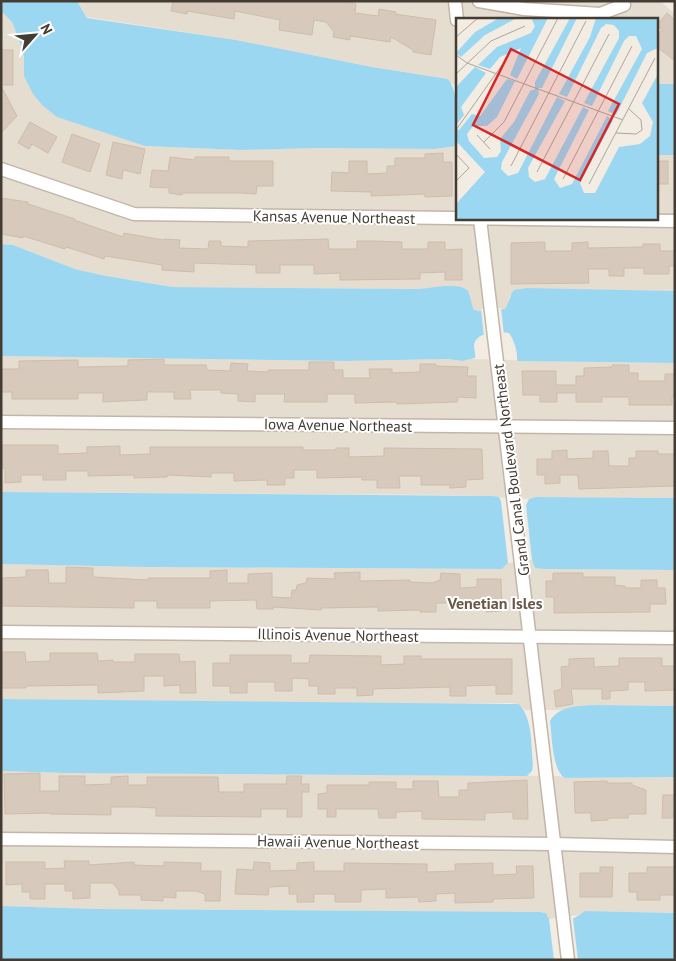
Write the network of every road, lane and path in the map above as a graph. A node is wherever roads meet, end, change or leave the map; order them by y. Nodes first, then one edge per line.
1 (455, 1) edge
2 (478, 1) edge
3 (624, 4) dead end
4 (457, 18) edge
5 (1, 169) edge
6 (456, 219) edge
7 (480, 220) edge
8 (578, 220) edge
9 (675, 221) edge
10 (1, 422) edge
11 (506, 427) junction
12 (675, 428) edge
13 (1, 632) edge
14 (530, 637) junction
15 (675, 638) edge
16 (1, 839) edge
17 (553, 844) junction
18 (675, 847) edge
19 (568, 960) edge

1 - 4 street
2 - 3 street
5 - 6 street, Kansas Avenue Northeast
7 - 11 street, Grand Canal Boulevard Northeast
8 - 9 street, Kansas Avenue Northeast
10 - 11 street, Iowa Avenue Northeast
11 - 12 street, Iowa Avenue Northeast
11 - 14 street, Grand Canal Boulevard Northeast
13 - 14 street, Illinois Avenue Northeast
14 - 15 street, Illinois Avenue Northeast
14 - 17 street, Grand Canal Boulevard Northeast
16 - 17 street, Hawaii Avenue Northeast
17 - 18 street, Hawaii Avenue Northeast
17 - 19 street, Grand Canal Boulevard Northeast

